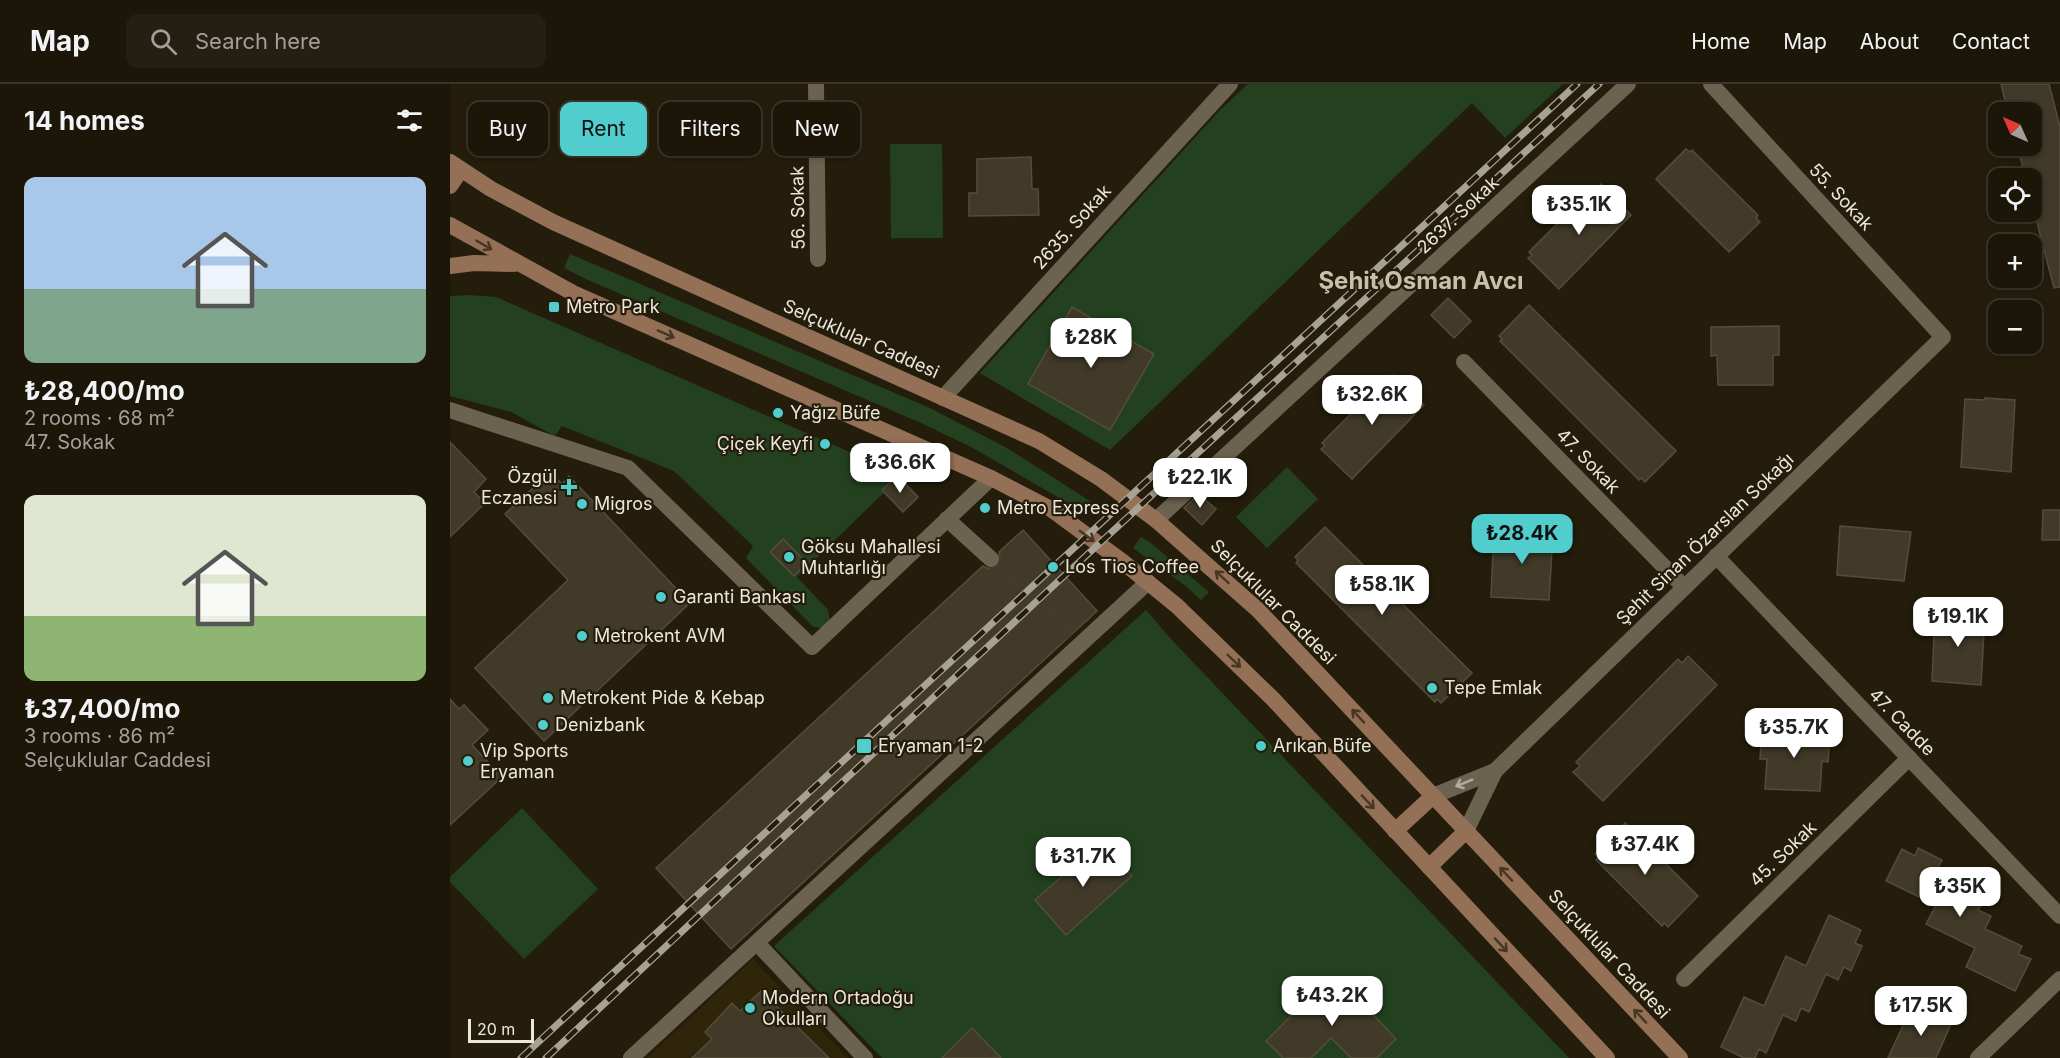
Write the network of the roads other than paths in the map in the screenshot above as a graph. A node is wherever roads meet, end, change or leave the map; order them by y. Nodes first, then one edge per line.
1 (816, 84) edge
2 (1230, 84) edge
3 (1628, 84) edge
4 (1711, 84) edge
5 (456, 166) edge
6 (450, 186) edge
7 (450, 225) edge
8 (818, 259) dead end
9 (518, 264) junction
10 (450, 266) edge
11 (1943, 337) joint
12 (1464, 362) dead end
13 (943, 398) junction
14 (450, 410) edge
15 (991, 478) junction
16 (947, 519) junction
17 (1156, 520) junction
18 (1716, 556) junction
19 (991, 559) tunnel mouth
20 (1148, 582) junction
21 (1684, 587) junction
22 (1909, 758) junction
23 (1495, 771) junction
24 (1433, 796) junction
25 (1395, 831) junction
26 (1466, 831) junction
27 (1429, 867) junction
28 (2060, 916) edge
29 (757, 944) junction
30 (1684, 979) dead end
31 (2060, 979) edge
32 (631, 1058) edge
33 (865, 1058) edge
34 (1608, 1058) edge
35 (1680, 1058) edge
36 (1978, 1058) edge

1 - 8 street, 56. Sokak
2 - 13 street, 2635. Sokak
3 - 17 street, 2637. Sokak
4 - 11 street, 55. Sokak
5 - 6 main road
5 - 13 main road, Selçuklular Caddesi
7 -> 9 main road
9 - 10 main road
9 -> 15 main road
11 - 18 street, Şehit Sinan Özarslan Sokağı
12 - 21 street, 47. Sokak
13 - 17 main road, Selçuklular Caddesi
14 - 16 street
15 - 16 street
15 -> 20 main road
16 - 19 street
24 -> 17 main road, Selçuklular Caddesi
18 - 21 street, Şehit Sinan Özarslan Sokağı
18 - 22 street, 47. Cadde
20 -> 25 main road
20 - 29 street
21 - 23 street, Şehit Sinan Özarslan Sokağı
22 - 28 street, 47. Cadde
22 - 30 street, 45. Sokak
23 -> 24 street
23 - 26 street
24 - 25 main road
24 - 26 main road, Selçuklular Caddesi
25 - 27 main road
26 - 27 main road
35 -> 26 main road, Selçuklular Caddesi
27 -> 34 main road
29 - 32 street
29 - 33 street
31 - 36 street

